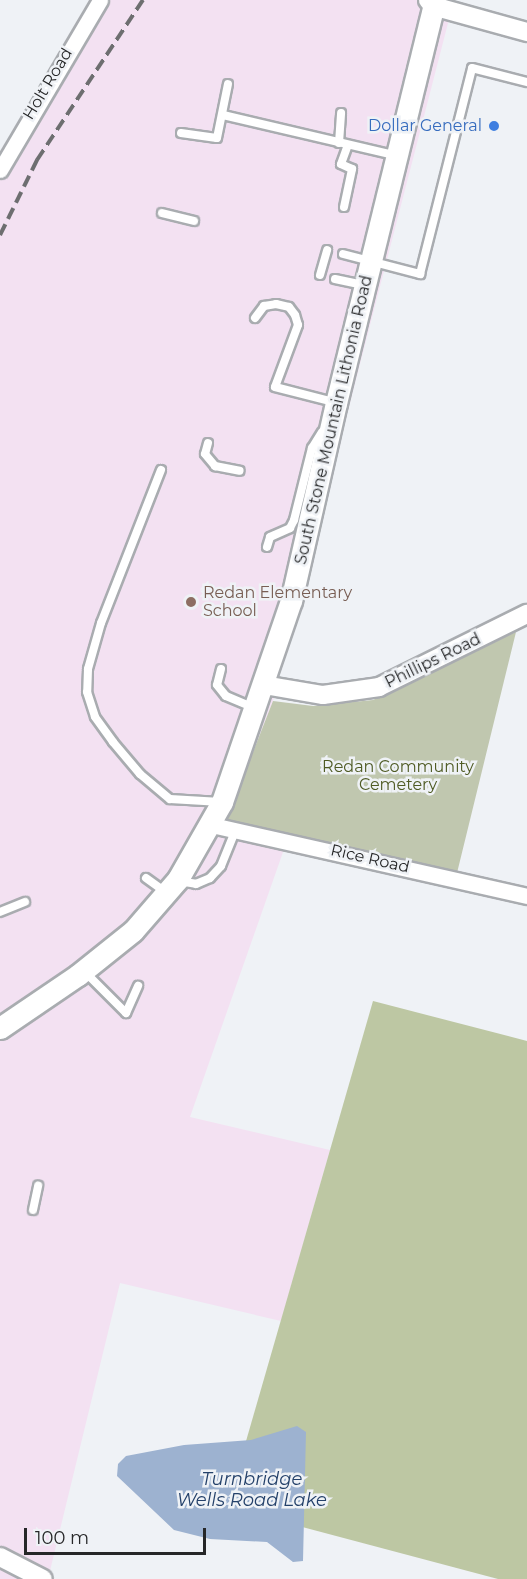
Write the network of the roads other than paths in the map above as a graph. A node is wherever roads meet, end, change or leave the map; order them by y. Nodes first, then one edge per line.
1 (100, 0) edge
2 (432, 2) edge
3 (527, 32) edge
4 (527, 82) edge
5 (228, 84) dead end
6 (341, 112) dead end
7 (223, 115) junction
8 (181, 133) dead end
9 (339, 143) junction
10 (348, 145) junction
11 (395, 155) junction
12 (0, 170) edge
13 (344, 207) dead end
14 (162, 213) dead end
15 (194, 221) dead end
16 (327, 250) dead end
17 (343, 254) dead end
18 (370, 261) junction
19 (320, 274) dead end
20 (335, 279) dead end
21 (364, 285) junction
22 (255, 318) dead end
23 (334, 409) junction
24 (208, 443) dead end
25 (161, 470) dead end
26 (240, 471) dead end
27 (267, 546) dead end
28 (527, 614) edge
29 (221, 669) dead end
30 (264, 686) junction
31 (256, 709) junction
32 (222, 802) junction
33 (212, 825) junction
34 (236, 829) junction
35 (146, 878) dead end
36 (172, 887) junction
37 (527, 896) edge
38 (25, 902) dead end
39 (0, 912) edge
40 (84, 970) junction
41 (138, 986) dead end
42 (0, 1028) edge
43 (38, 1186) dead end
44 (33, 1210) dead end
45 (0, 1557) edge
46 (43, 1579) edge

1 - 12 street, Holt Road
2 - 3 street
2 - 11 main road, South Stone Mountain Lithonia Road
4 - 18 lane
5 - 7 lane
6 - 9 lane
7 - 8 lane
7 - 9 lane
9 - 10 lane
10 - 11 lane
10 - 13 lane
11 - 18 main road, South Stone Mountain Lithonia Road
14 - 15 lane
16 - 19 lane
17 - 18 lane
18 - 21 main road, South Stone Mountain Lithonia Road
20 - 21 lane
21 - 23 main road, South Stone Mountain Lithonia Road
22 - 23 lane
23 - 27 lane
23 - 30 main road, South Stone Mountain Lithonia Road
24 - 26 lane
25 - 32 lane
28 - 30 street, Phillips Road
29 - 31 lane
30 - 31 main road, South Stone Mountain Lithonia Road
31 - 32 main road, South Stone Mountain Lithonia Road
32 - 33 main road, South Stone Mountain Lithonia Road
33 - 34 street, Rice Road
33 - 36 main road, South Stone Mountain Lithonia Road
34 - 36 lane
34 - 37 street, Rice Road
35 - 36 lane
36 - 40 main road, South Stone Mountain Lithonia Road
38 - 39 lane
40 - 41 lane
40 - 42 main road, South Stone Mountain Lithonia Road
43 - 44 lane
45 - 46 street

